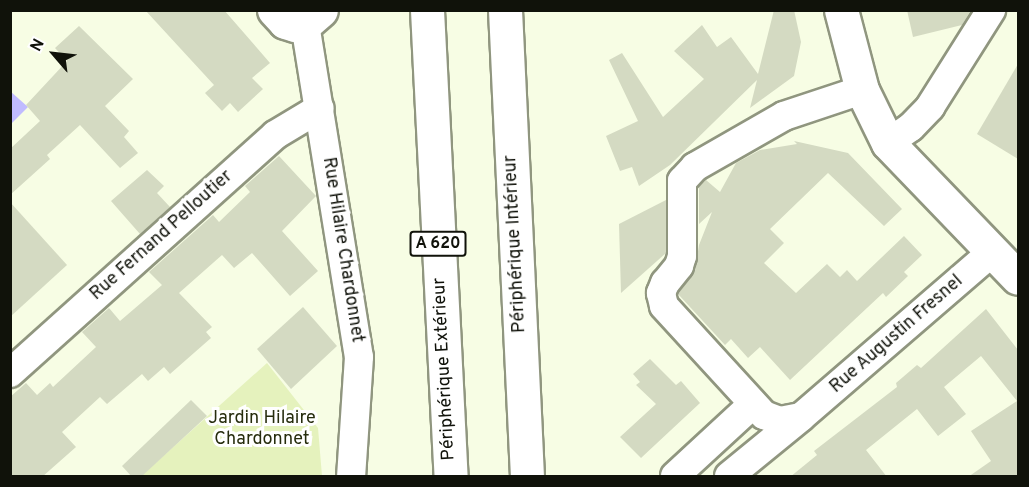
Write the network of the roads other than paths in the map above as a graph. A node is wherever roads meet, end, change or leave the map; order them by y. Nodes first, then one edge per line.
1 (274, 10) edge
2 (427, 10) edge
3 (505, 10) edge
4 (842, 10) edge
5 (991, 10) edge
6 (313, 17) edge
7 (861, 90) junction
8 (320, 108) junction
9 (888, 143) junction
10 (992, 252) junction
11 (1018, 278) edge
12 (10, 373) edge
13 (753, 404) junction
14 (523, 411) junction
15 (801, 417) junction
16 (351, 477) edge
17 (451, 477) edge
18 (527, 477) edge
19 (533, 477) edge
20 (675, 477) edge
21 (729, 477) edge

1 - 6 main road
2 - 17 main road, Périphérique Extérieur / A 620
3 - 14 main road, Périphérique Intérieur
4 - 7 main road
5 - 9 street
6 - 8 street, Rue Hilaire Chardonnet
7 - 9 main road
7 - 13 street
8 - 12 street, Rue Fernand Pelloutier
8 - 16 street, Rue Hilaire Chardonnet
9 - 10 main road
10 - 11 main road
10 - 15 street, Rue Augustin Fresnel
13 - 15 street
13 - 20 street
14 - 18 main road, Périphérique Intérieur
14 - 19 main road
15 - 21 street, Rue Augustin Fresnel

